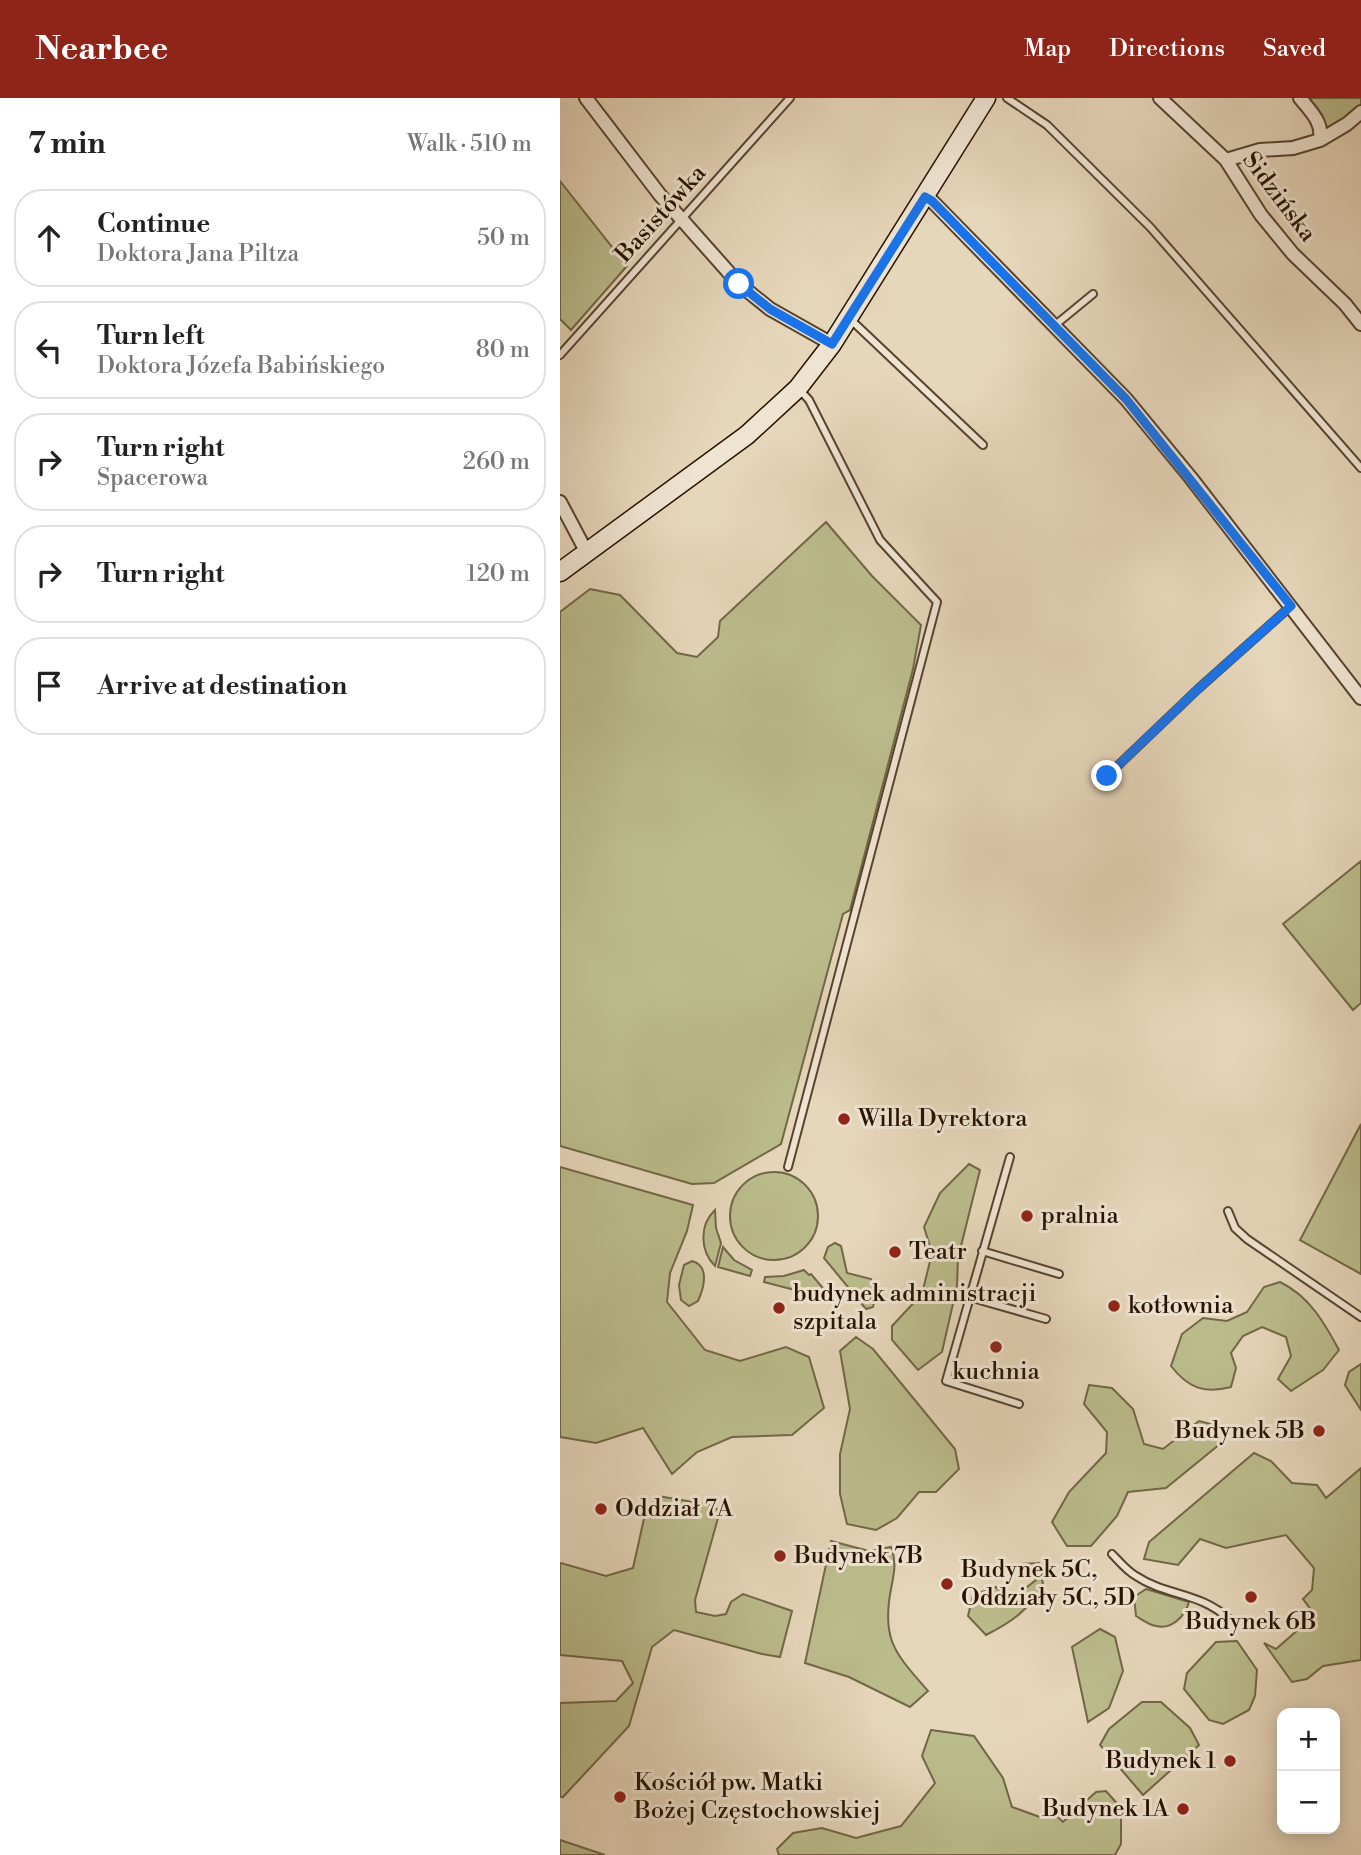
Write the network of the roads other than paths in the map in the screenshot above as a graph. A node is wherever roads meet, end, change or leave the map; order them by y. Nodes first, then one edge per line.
1 (586, 98) edge
2 (790, 98) edge
3 (986, 98) edge
4 (1007, 98) edge
5 (1160, 98) edge
6 (1300, 98) edge
7 (1361, 112) edge
8 (1320, 140) junction
9 (1226, 160) junction
10 (925, 197) junction
11 (681, 220) junction
12 (1093, 294) dead end
13 (848, 318) junction
14 (1361, 324) edge
15 (1054, 326) junction
16 (832, 344) junction
17 (561, 353) edge
18 (798, 388) junction
19 (983, 445) dead end
20 (1361, 468) edge
21 (560, 502) edge
22 (587, 553) junction
23 (560, 572) edge
24 (1291, 606) junction
25 (1361, 698) edge
26 (1107, 776) dead end
27 (1010, 1157) dead end
28 (788, 1167) dead end
29 (1228, 1211) dead end
30 (982, 1251) junction
31 (1059, 1273) dead end
32 (969, 1297) junction
33 (1361, 1317) edge
34 (1046, 1318) dead end
35 (1019, 1404) dead end
36 (1112, 1554) dead end
37 (1229, 1619) dead end

1 - 11 street
2 - 11 lane, Basistówka
3 - 10 street
4 - 20 lane
5 - 9 street, Sidzińska
6 - 8 street
7 - 8 street
8 - 9 street
9 - 14 street, Sidzińska
10 - 13 street
10 - 15 street
11 - 16 street
11 - 17 lane, Basistówka
12 - 15 lane
13 - 16 street
13 - 19 lane
15 - 24 street
16 - 18 street
18 - 22 street
18 - 28 lane
21 - 22 street
22 - 23 street
24 - 25 street
24 - 26 lane
27 - 30 lane
29 - 33 lane
30 - 31 lane
30 - 32 lane
32 - 34 lane
32 - 35 lane
36 - 37 lane

